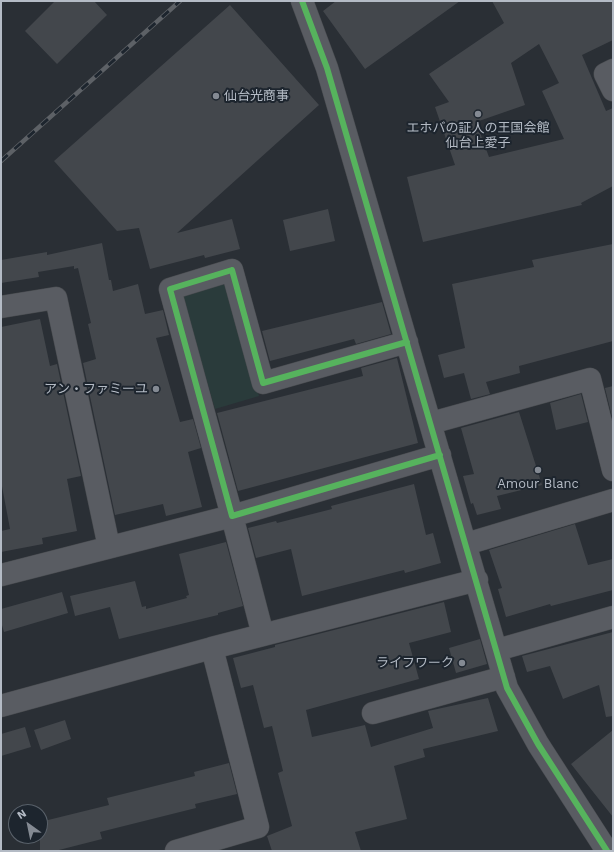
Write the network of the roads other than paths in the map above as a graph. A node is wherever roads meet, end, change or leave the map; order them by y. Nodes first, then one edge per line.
1 (302, 1) edge
2 (613, 70) edge
3 (613, 90) edge
4 (1, 307) edge
5 (407, 342) junction
6 (431, 423) junction
7 (440, 455) junction
8 (613, 470) edge
9 (613, 500) edge
10 (232, 516) junction
11 (466, 544) junction
12 (109, 547) junction
13 (1, 575) edge
14 (477, 580) junction
15 (613, 617) edge
16 (263, 634) junction
17 (212, 648) junction
18 (497, 650) junction
19 (504, 677) junction
20 (1, 706) edge
21 (373, 713) dead end
22 (202, 847) edge
23 (176, 851) edge
24 (607, 851) edge

1 - 5 street
2 - 3 street
4 - 12 street
5 - 6 street
5 - 10 street
6 - 7 street
6 - 8 street
7 - 10 street
7 - 11 street
9 - 11 street
10 - 12 street
10 - 16 street
11 - 14 street
12 - 13 street
14 - 16 street
14 - 18 street
15 - 18 street
16 - 17 street
17 - 20 street
17 - 22 street
18 - 19 street
19 - 21 street
19 - 24 street
22 - 23 street

